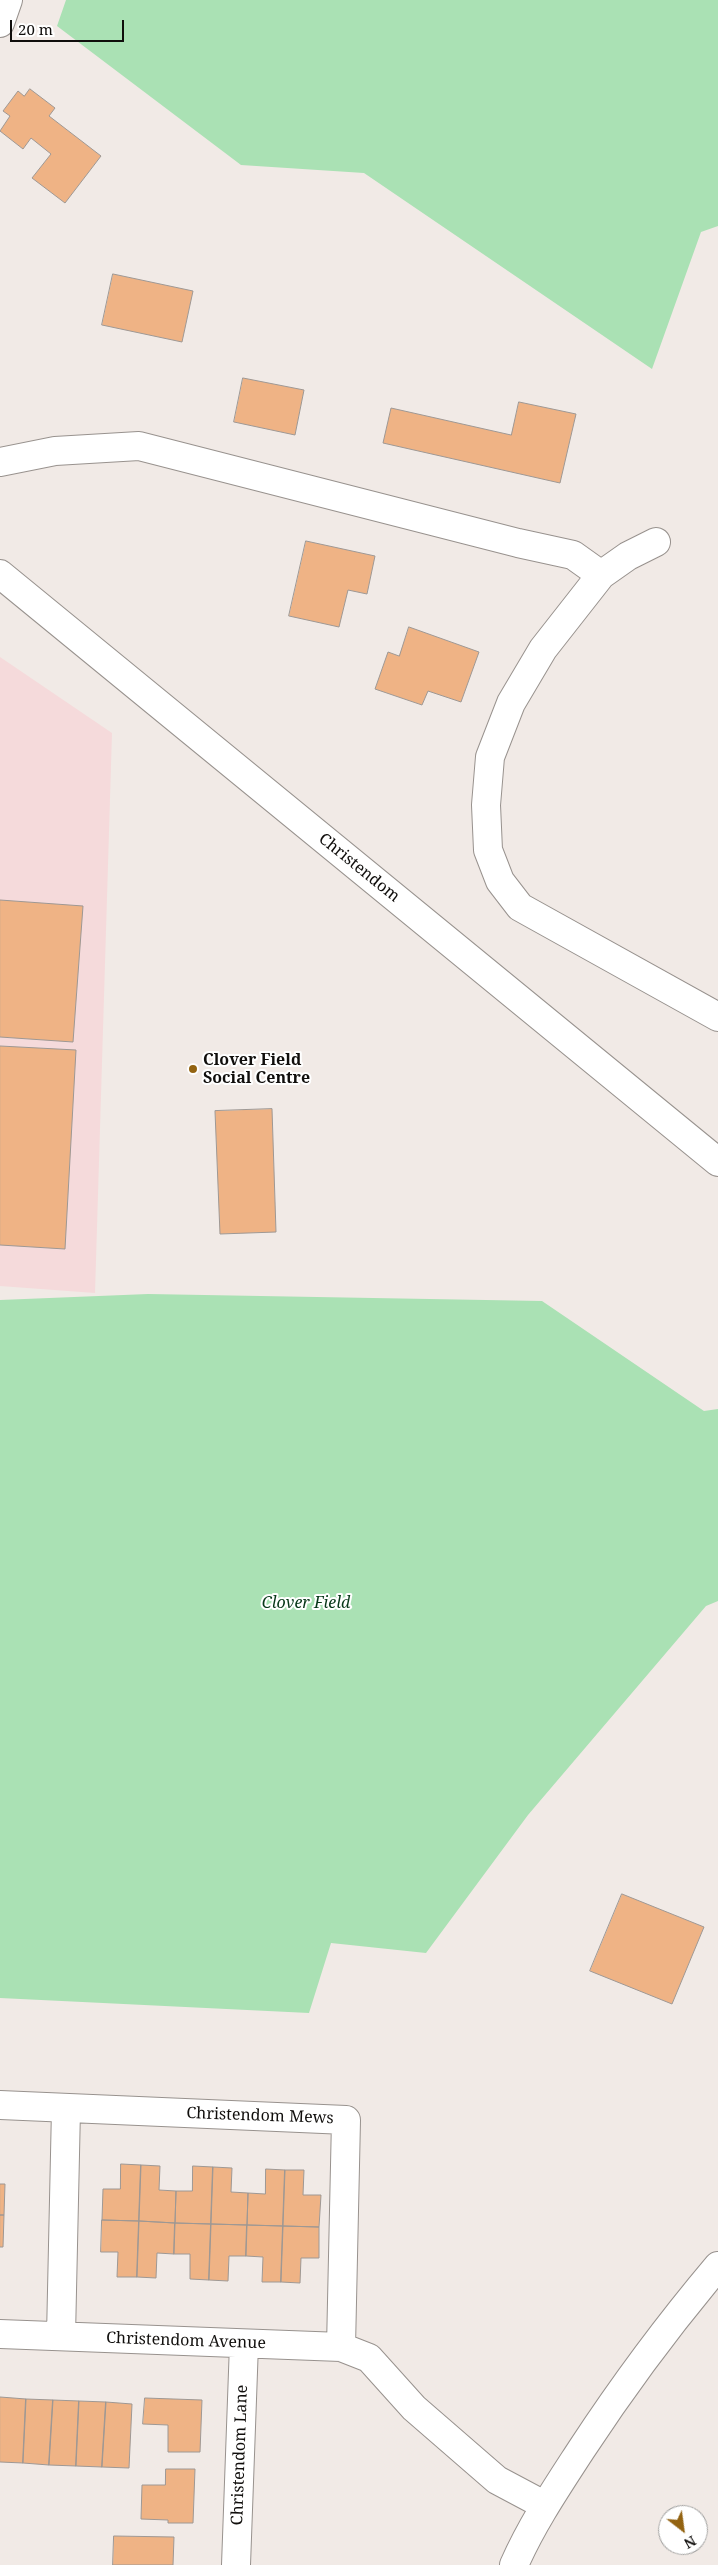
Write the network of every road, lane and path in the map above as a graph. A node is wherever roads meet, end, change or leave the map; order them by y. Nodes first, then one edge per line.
1 (8, 0) edge
2 (0, 23) edge
3 (0, 462) edge
4 (656, 542) dead end
5 (0, 574) edge
6 (601, 575) junction
7 (718, 1017) edge
8 (718, 1162) edge
9 (0, 2105) edge
10 (66, 2109) junction
11 (718, 2266) edge
12 (0, 2334) edge
13 (61, 2336) junction
14 (244, 2344) junction
15 (341, 2347) junction
16 (544, 2505) junction
17 (236, 2565) edge
18 (514, 2565) edge

1 - 2 street
3 - 6 street
4 - 6 street
5 - 8 street, Christendom
6 - 7 street
9 - 10 street, Christendom Mews
10 - 13 street
10 - 15 street, Christendom Mews
11 - 16 street
12 - 13 street, Christendom Avenue
13 - 14 street, Christendom Avenue
14 - 15 street, Christendom Avenue
14 - 17 street, Christendom Lane
15 - 16 street, Christendom Avenue
16 - 18 street

